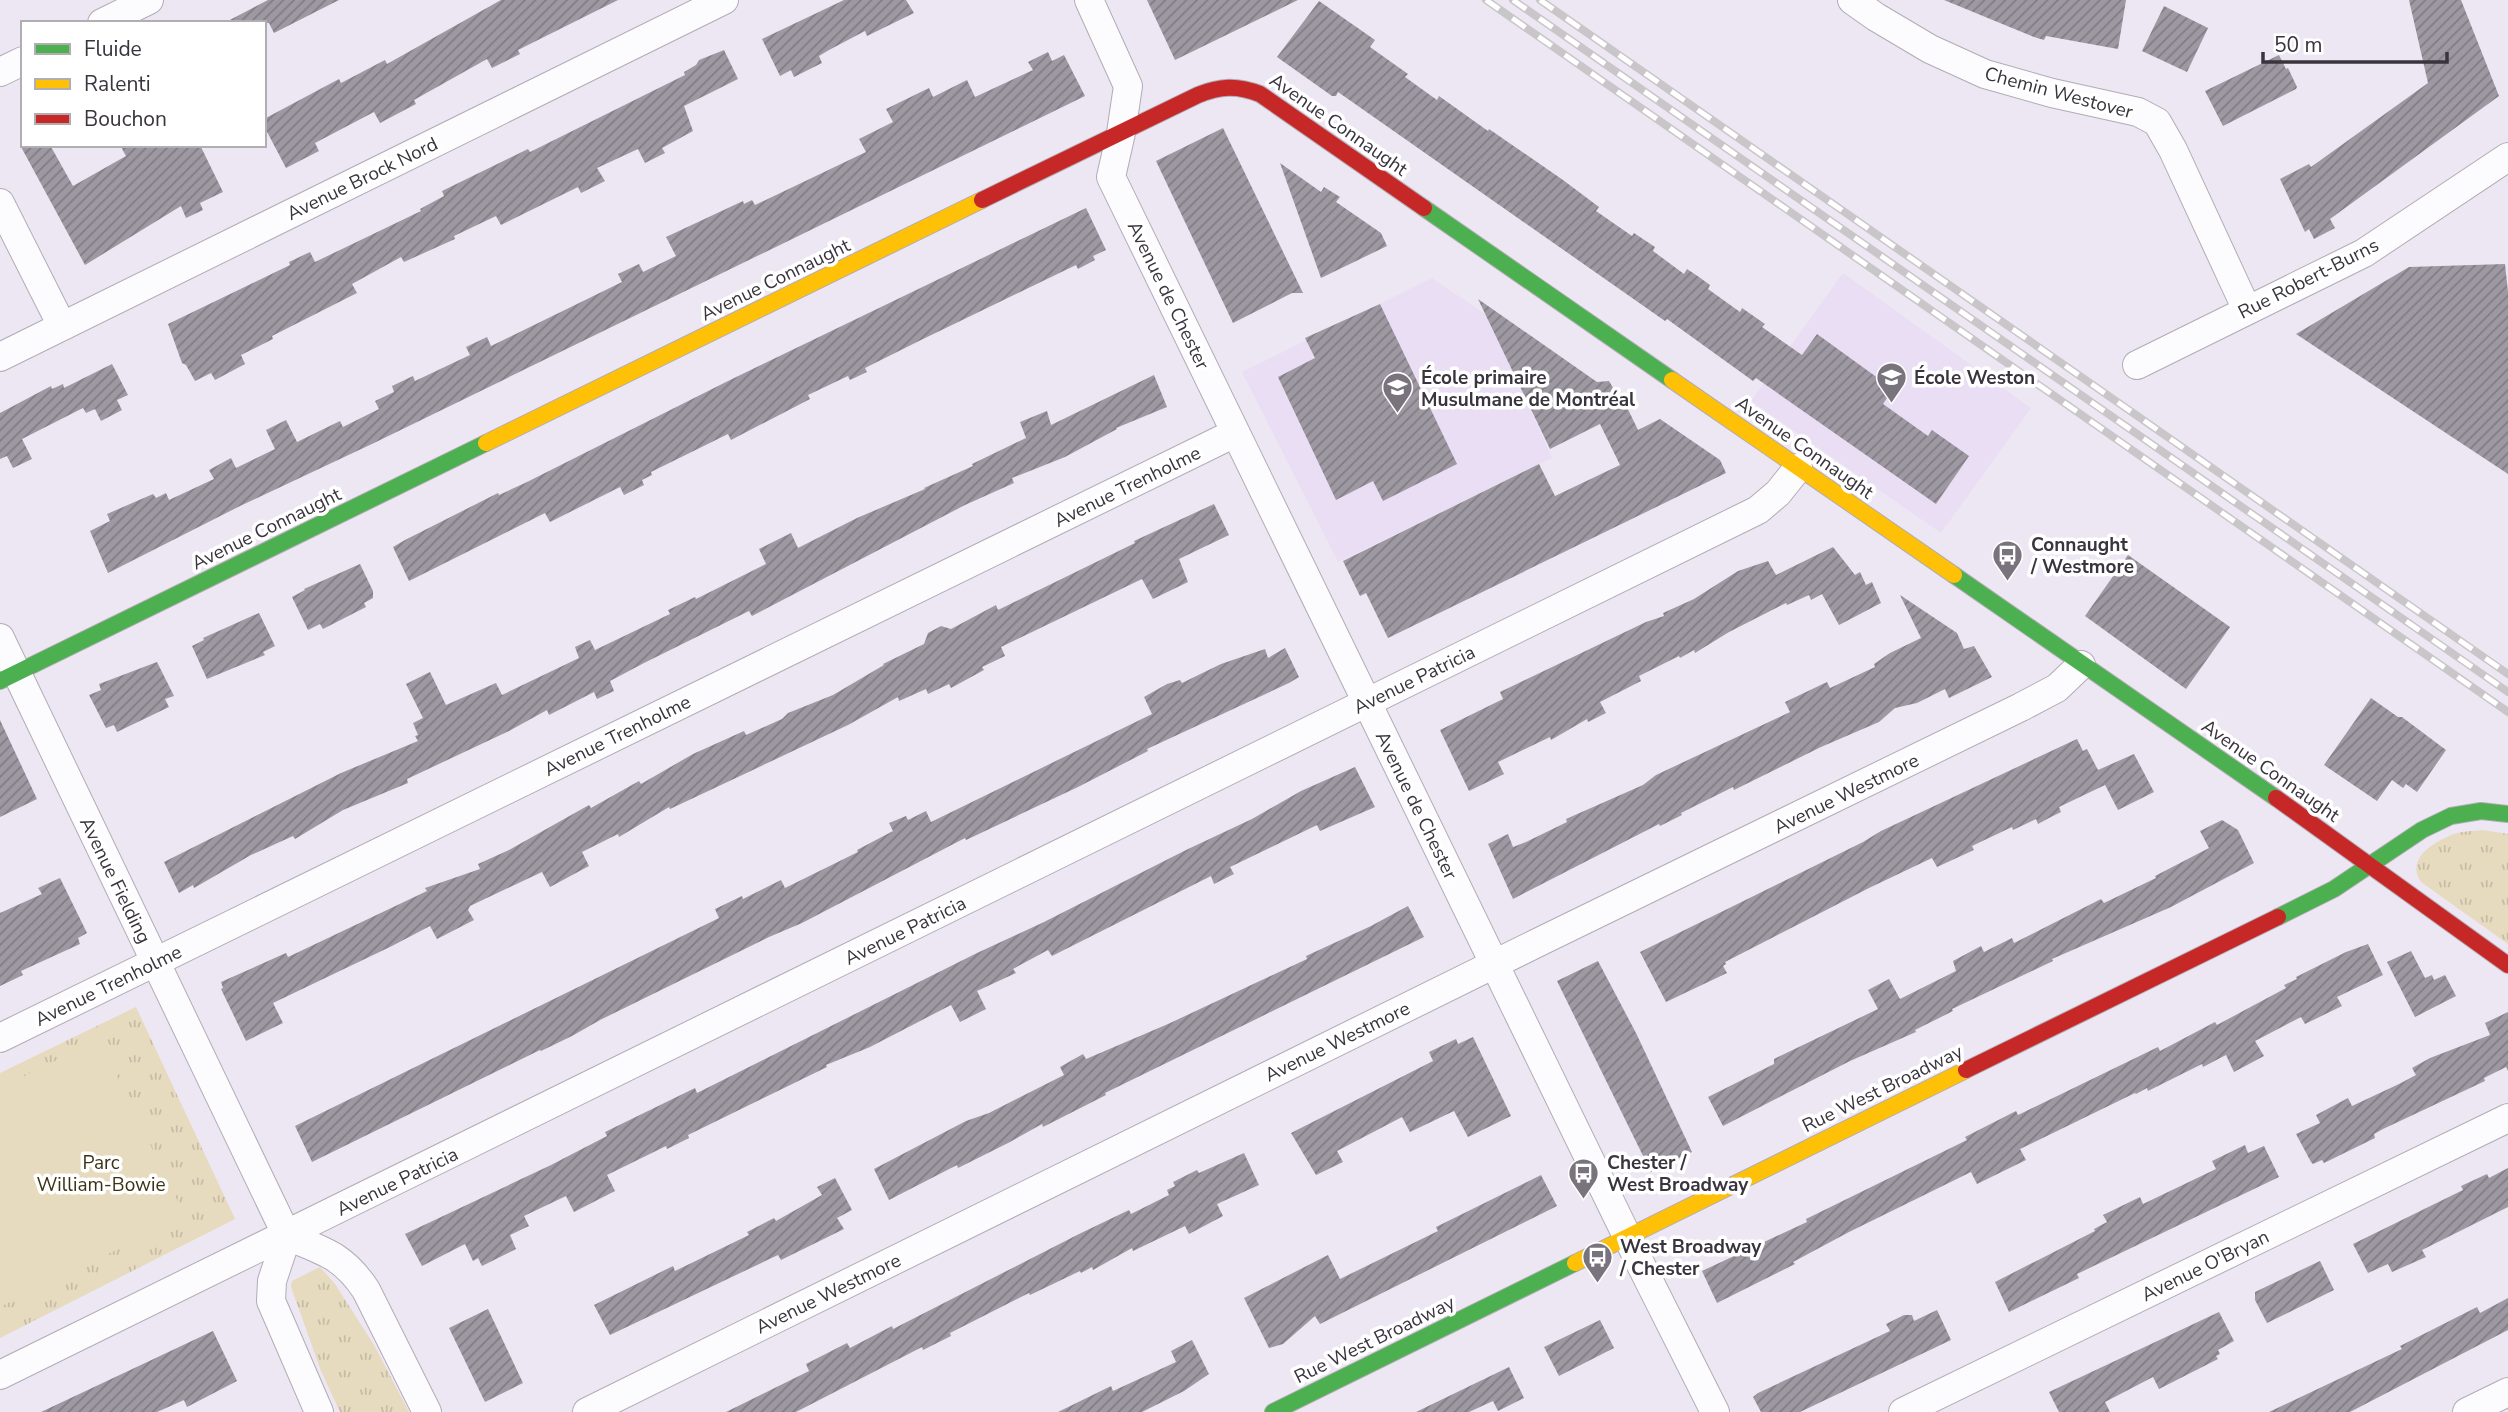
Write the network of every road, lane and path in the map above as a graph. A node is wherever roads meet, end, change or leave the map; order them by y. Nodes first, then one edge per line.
1 (149, 0) edge
2 (724, 0) edge
3 (1089, 0) edge
4 (1852, 0) edge
5 (106, 21) edge
6 (21, 62) edge
7 (0, 72) edge
8 (1121, 133) junction
9 (2508, 157) edge
10 (0, 202) edge
11 (2247, 310) junction
12 (62, 326) junction
13 (0, 357) edge
14 (2137, 365) dead end
15 (1235, 433) junction
16 (1798, 468) junction
17 (0, 638) edge
18 (2081, 665) junction
19 (8, 677) edge
20 (1367, 702) junction
21 (2508, 814) edge
22 (2370, 865) junction
23 (156, 962) junction
24 (1495, 963) junction
25 (2508, 965) edge
26 (0, 1038) edge
27 (2508, 1118) edge
28 (287, 1236) junction
29 (1627, 1237) junction
30 (0, 1375) edge
31 (2508, 1392) edge
32 (319, 1412) edge
33 (427, 1412) edge
34 (587, 1412) edge
35 (1273, 1412) edge
36 (1715, 1412) edge
37 (1903, 1412) edge
38 (2467, 1412) edge

1 - 5 street
2 - 12 street, Avenue Brock Nord
3 - 8 street, Avenue de Chester
4 - 11 street, Chemin Westover
6 - 7 street
8 - 15 street, Avenue de Chester
8 - 16 street, Avenue Connaught
8 - 19 street, Avenue Connaught
9 - 11 street, Rue Robert-Burns
10 - 12 street
11 - 14 street, Rue Robert-Burns
12 - 13 street, Avenue Brock Nord
15 - 20 street, Avenue de Chester
15 - 23 street, Avenue Trenholme
16 - 18 street, Avenue Connaught
16 - 20 street, Avenue Patricia
17 - 19 street, Avenue Fielding
18 - 22 street, Avenue Connaught
18 - 24 street, Avenue Westmore
19 - 23 street, Avenue Fielding
20 - 24 street, Avenue de Chester
20 - 28 street, Avenue Patricia
21 - 22 street, Rue West Broadway
22 - 25 street, Avenue Connaught
22 - 29 street, Rue West Broadway
23 - 26 street, Avenue Trenholme
23 - 28 street, Avenue Fielding
24 - 29 street, Avenue de Chester
24 - 34 street, Avenue Westmore
27 - 37 street, Avenue O'Bryan
28 - 30 street, Avenue Patricia
28 - 32 street
28 - 33 street
29 - 35 street, Rue West Broadway
29 - 36 street, Avenue de Chester
31 - 38 street

